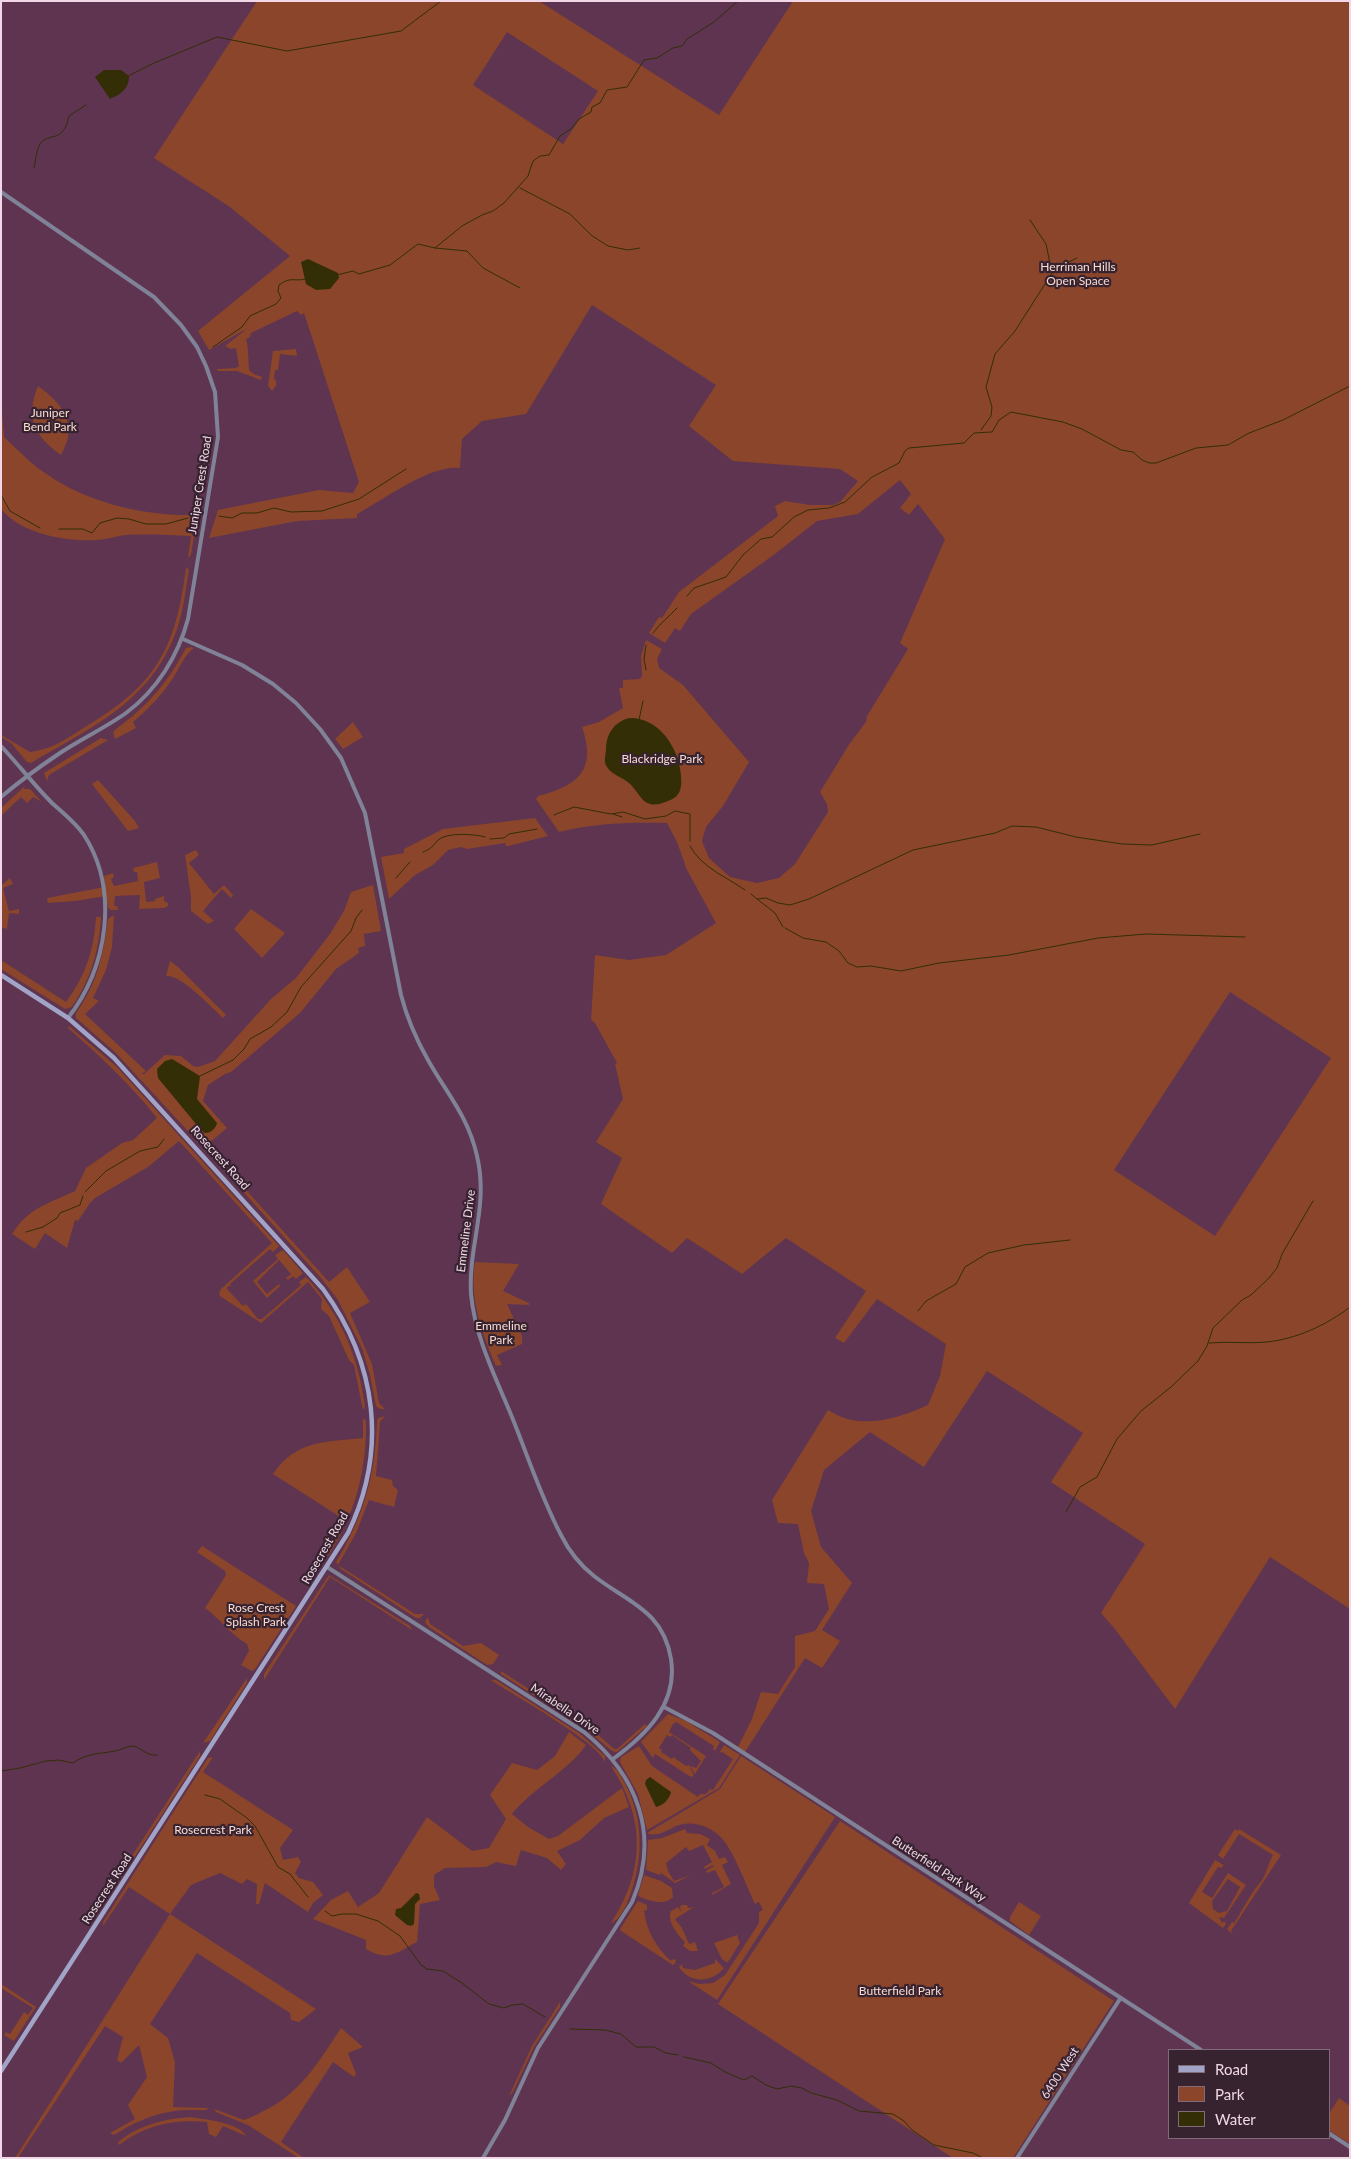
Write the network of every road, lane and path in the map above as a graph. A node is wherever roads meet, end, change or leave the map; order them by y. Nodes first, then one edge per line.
1 (1, 192) edge
2 (183, 639) junction
3 (1, 746) edge
4 (27, 775) junction
5 (1, 797) edge
6 (1, 975) edge
7 (68, 1018) junction
8 (327, 1567) junction
9 (664, 1707) junction
10 (613, 1759) junction
11 (1120, 1999) junction
12 (1199, 2049) edge
13 (1, 2071) edge
14 (1331, 2135) edge
15 (1350, 2147) edge
16 (483, 2158) edge
17 (1016, 2158) edge

1 - 2 street, Juniper Crest Road
2 - 4 street, Juniper Crest Road
2 - 9 street, Emmeline Drive
3 - 4 street
4 - 5 street, Juniper Crest Road
4 - 7 street
6 - 7 main road, Rosecrest Road
7 - 8 main road, Rosecrest Road
8 - 10 street, Mirabella Drive
8 - 13 main road, Rosecrest Road
9 - 10 street, Emmeline Drive
9 - 11 street, Butterfield Park Way
10 - 16 street, Mirabella Drive
11 - 12 street, Butterfield Park Way
11 - 17 street, 6400 West
14 - 15 street

